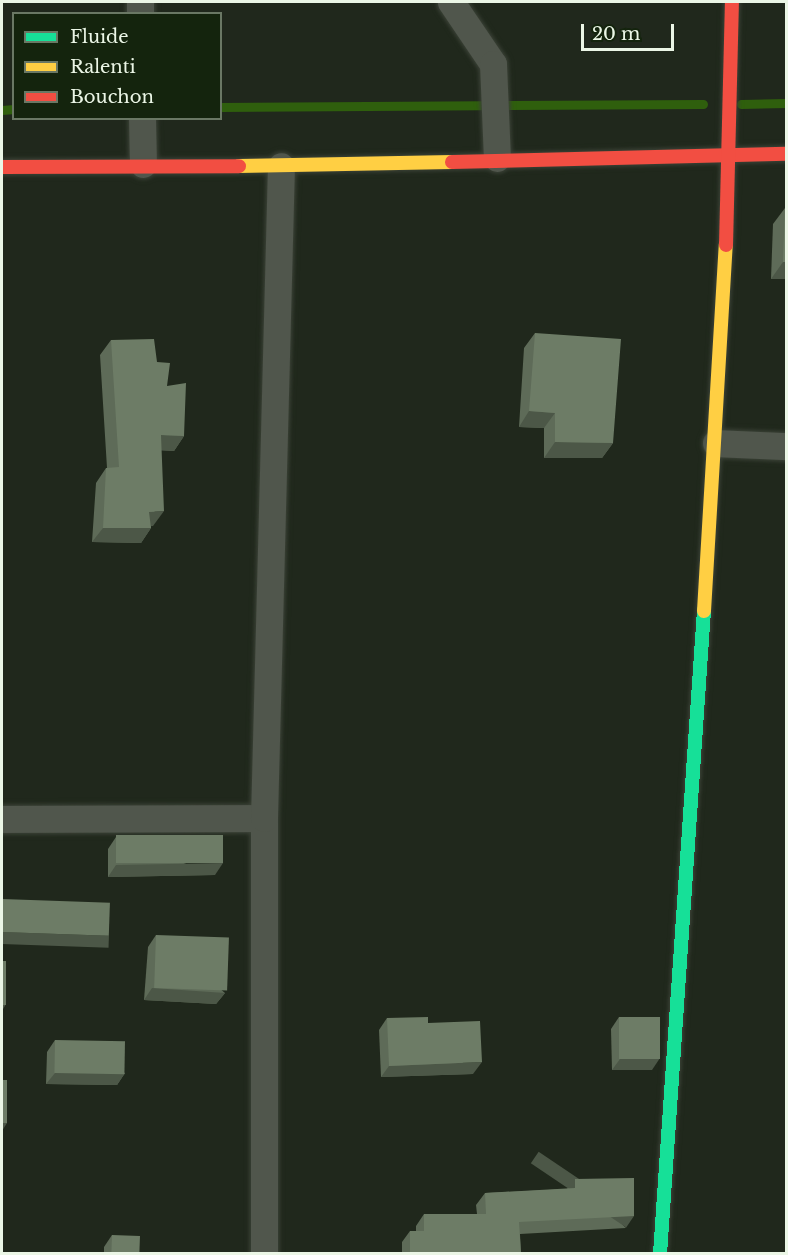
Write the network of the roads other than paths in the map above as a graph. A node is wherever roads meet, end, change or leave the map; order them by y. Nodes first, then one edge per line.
1 (450, 2) edge
2 (732, 2) edge
3 (142, 120) edge
4 (730, 154) junction
5 (786, 154) edge
6 (497, 158) junction
7 (143, 164) junction
8 (280, 166) junction
9 (2, 167) edge
10 (716, 443) junction
11 (786, 446) edge
12 (264, 818) junction
13 (2, 819) edge
14 (264, 1254) edge
15 (660, 1254) edge

1 - 6 street
2 - 4 street
3 - 7 street
4 - 5 street
4 - 6 street
4 - 10 street
6 - 8 street
7 - 8 street
7 - 9 street
8 - 12 street
10 - 11 street
10 - 15 street
12 - 13 street
12 - 14 street

